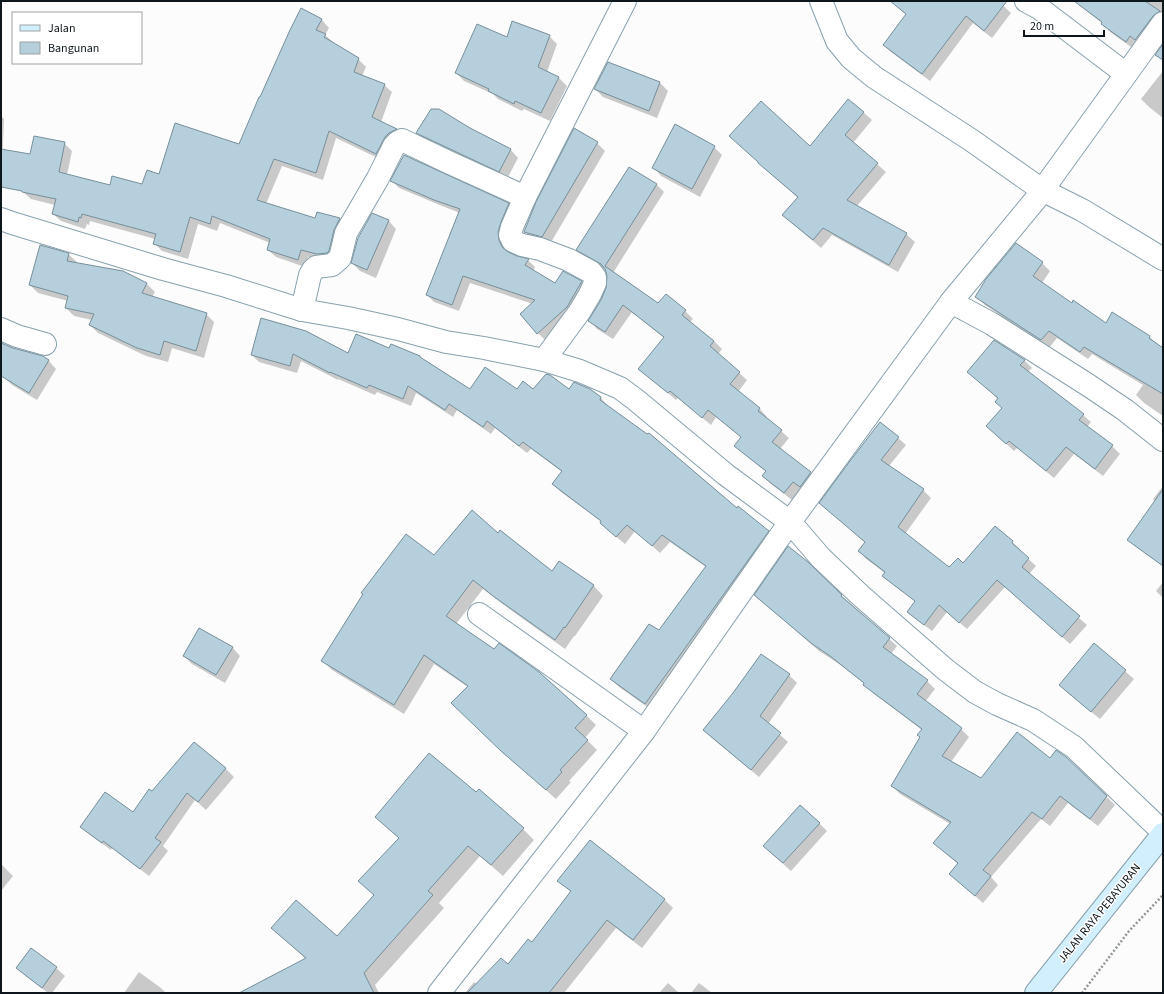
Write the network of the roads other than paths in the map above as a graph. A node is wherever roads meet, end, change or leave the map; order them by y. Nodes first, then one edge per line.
1 (625, 1) edge
2 (821, 1) edge
3 (1026, 1) edge
4 (1163, 22) edge
5 (1126, 74) junction
6 (1042, 190) junction
7 (525, 196) junction
8 (1, 219) edge
9 (1163, 260) edge
10 (951, 302) junction
11 (302, 310) junction
12 (1, 329) edge
13 (45, 344) dead end
14 (544, 360) junction
15 (1163, 440) edge
16 (790, 522) junction
17 (479, 614) dead end
18 (644, 731) junction
19 (1163, 833) edge
20 (439, 993) edge
21 (1036, 993) edge

1 - 7 street
2 - 6 street
3 - 5 street
4 - 5 street
5 - 6 street
6 - 9 street
6 - 10 street
7 - 11 street
7 - 14 street
8 - 11 street
10 - 15 street
10 - 16 street
11 - 14 street
12 - 13 street
14 - 16 street
16 - 18 street
16 - 19 street
17 - 18 street
18 - 20 street
19 - 21 main road, JALAN RAYA PEBAYURAN

